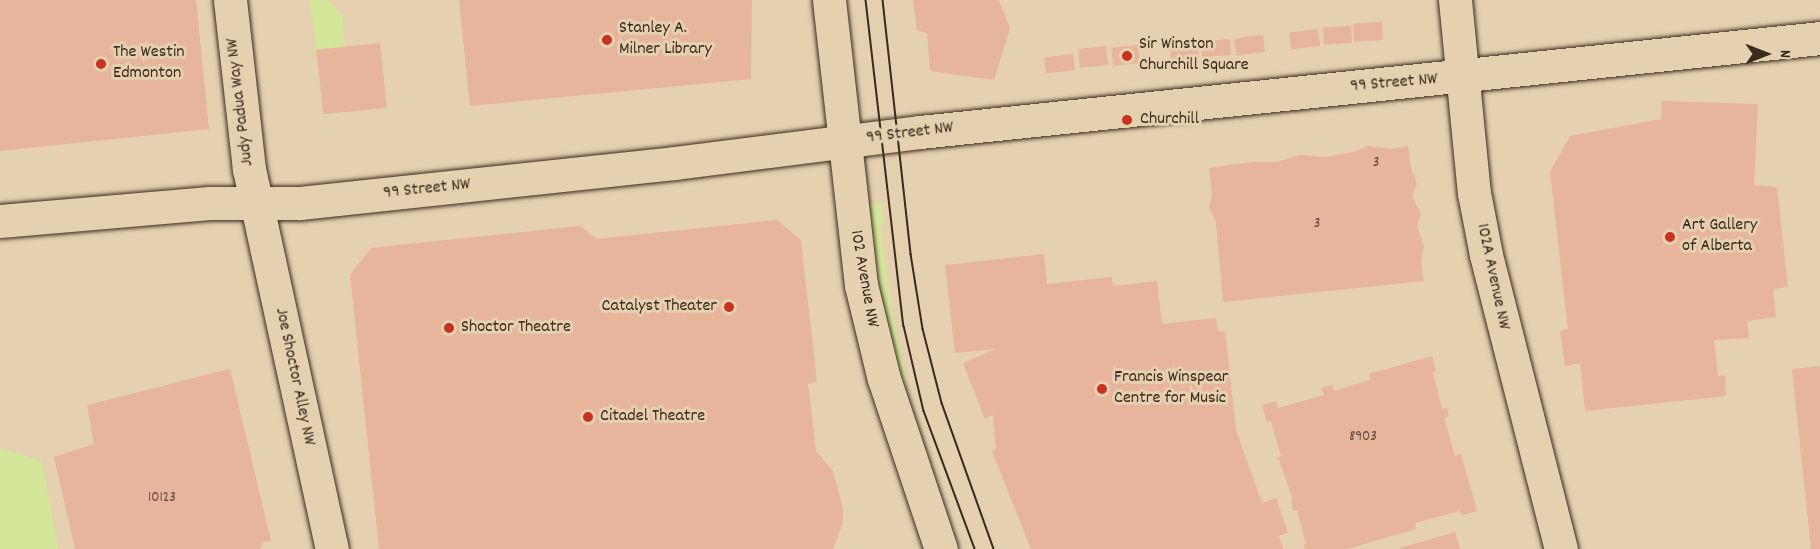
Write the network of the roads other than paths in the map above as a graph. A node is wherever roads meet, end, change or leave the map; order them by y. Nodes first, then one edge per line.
1 (230, 0) edge
2 (829, 0) edge
3 (1455, 0) edge
4 (1820, 38) edge
5 (1462, 77) junction
6 (843, 142) junction
7 (255, 204) junction
8 (0, 221) edge
9 (332, 549) edge
10 (941, 549) edge
11 (1561, 549) edge

1 - 7 street, Judy Padua Way NW
2 - 6 street, 102 Avenue NW
3 - 5 street, 102A Avenue NW
4 - 5 street, 99 Street NW
5 - 6 street, 99 Street NW
5 - 11 street, 102A Avenue NW
6 - 7 street, 99 Street NW
6 - 10 street, 102 Avenue NW
7 - 8 street, 99 Street NW
7 - 9 street, Joe Shoctor Alley NW

